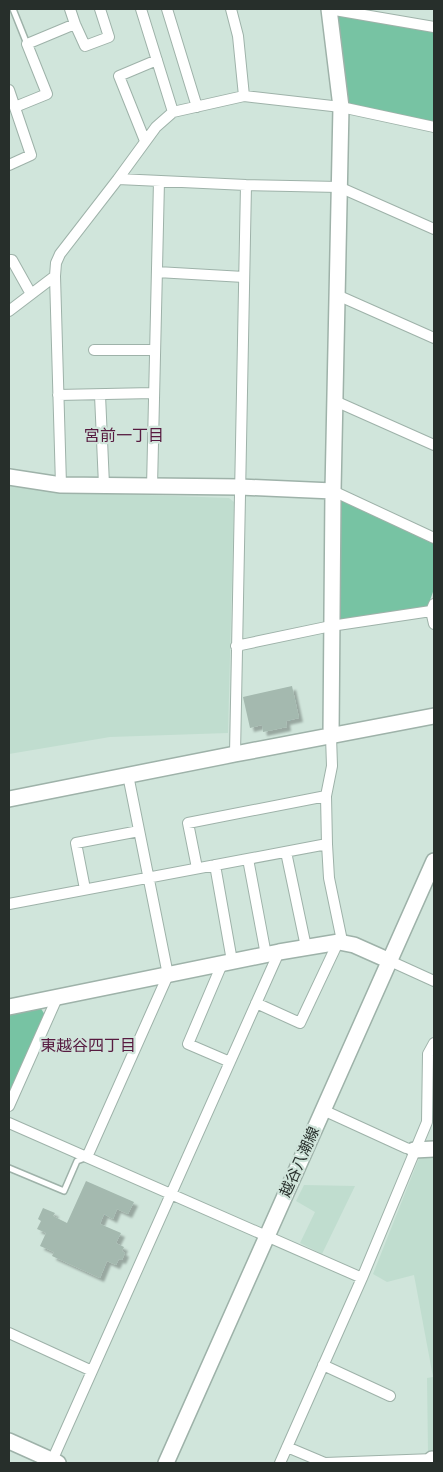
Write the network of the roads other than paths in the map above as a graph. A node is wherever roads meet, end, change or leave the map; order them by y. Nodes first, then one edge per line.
1 (12, 9) edge
2 (70, 9) edge
3 (100, 9) edge
4 (141, 9) edge
5 (167, 9) edge
6 (231, 9) edge
7 (329, 9) edge
8 (75, 24) junction
9 (434, 27) edge
10 (27, 44) junction
11 (157, 60) junction
12 (9, 90) edge
13 (244, 96) junction
14 (16, 107) junction
15 (197, 107) junction
16 (341, 107) junction
17 (174, 112) junction
18 (434, 126) edge
19 (145, 141) junction
20 (9, 165) edge
21 (118, 179) junction
22 (159, 181) junction
23 (246, 185) junction
24 (339, 187) junction
25 (434, 229) edge
26 (9, 260) edge
27 (157, 272) junction
28 (55, 276) junction
29 (244, 276) junction
30 (31, 294) junction
31 (337, 295) junction
32 (9, 312) edge
33 (434, 338) edge
34 (94, 350) dead end
35 (155, 350) junction
36 (153, 393) junction
37 (58, 395) junction
38 (100, 395) junction
39 (334, 401) junction
40 (434, 445) edge
41 (9, 477) edge
42 (61, 484) junction
43 (104, 486) junction
44 (152, 487) junction
45 (240, 487) junction
46 (333, 491) junction
47 (434, 538) edge
48 (433, 608) edge
49 (434, 624) edge
50 (331, 626) junction
51 (236, 646) junction
52 (434, 716) edge
53 (331, 736) junction
54 (235, 754) junction
55 (128, 775) junction
56 (326, 796) junction
57 (9, 800) edge
58 (139, 831) junction
59 (327, 844) junction
60 (286, 852) junction
61 (248, 859) junction
62 (434, 861) edge
63 (215, 865) junction
64 (197, 868) junction
65 (148, 877) junction
66 (86, 889) junction
67 (9, 904) edge
68 (339, 942) junction
69 (306, 947) junction
70 (272, 953) junction
71 (390, 961) junction
72 (227, 963) junction
73 (168, 975) junction
74 (434, 981) edge
75 (57, 998) junction
76 (256, 1003) junction
77 (9, 1008) edge
78 (434, 1043) edge
79 (431, 1054) edge
80 (230, 1062) junction
81 (9, 1106) edge
82 (323, 1110) junction
83 (9, 1123) edge
84 (434, 1149) edge
85 (414, 1150) junction
86 (87, 1157) junction
87 (9, 1168) edge
88 (171, 1194) junction
89 (267, 1237) junction
90 (362, 1278) junction
91 (9, 1333) edge
92 (324, 1365) junction
93 (92, 1371) junction
94 (390, 1396) dead end
95 (9, 1441) edge
96 (288, 1447) junction
97 (433, 1460) edge
98 (54, 1462) edge
99 (375, 1462) edge
100 (166, 1463) edge
101 (280, 1463) edge
102 (325, 1463) edge

1 - 10 lane
2 - 8 street
3 - 8 street
4 - 11 street
5 - 15 street
6 - 13 street
7 - 9 street
7 - 16 street
8 - 10 street
10 - 14 street
11 - 17 street
11 - 19 street
12 - 14 street
13 - 15 street
13 - 16 street
14 - 20 street
15 - 17 street
16 - 18 street
16 - 24 street
17 - 19 street
19 - 21 street
21 - 22 street
21 - 28 street
22 - 23 street
22 - 27 street
23 - 24 street
23 - 29 street
24 - 25 street
24 - 31 street
26 - 30 street
27 - 29 street
27 - 35 street
28 - 30 street
28 - 37 street
29 - 45 street
30 - 32 street
31 - 33 street
31 - 39 street
34 - 35 street
35 - 36 street
36 - 38 street
36 - 44 street
37 - 38 street
37 - 42 street
38 - 43 street
39 - 40 street
39 - 46 street
41 - 42 street
42 - 43 street
43 - 44 street
44 - 45 street
45 - 46 street
45 - 51 street
46 - 47 street
46 - 50 street
48 - 49 street
48 - 50 street
50 - 51 street
50 - 53 street
51 - 54 street
52 - 53 street
53 - 54 street
53 - 56 street
54 - 55 street
55 - 57 street
55 - 58 street
56 - 59 street
56 - 64 street
58 - 65 street
58 - 66 street
59 - 60 street
59 - 68 street
60 - 61 street
60 - 69 street
61 - 63 street
61 - 70 street
62 - 71 street, 越谷八潮線
63 - 64 street
63 - 72 street
64 - 65 street
65 - 66 street
65 - 73 street
66 - 67 street
68 - 69 street
68 - 71 street
68 - 76 street
69 - 70 street
70 - 72 street
70 - 76 street
71 - 74 street
71 - 82 street, 越谷八潮線
72 - 73 street
72 - 80 street
73 - 75 street
73 - 86 street
75 - 77 street
75 - 81 street
76 - 80 street
78 - 79 street
79 - 85 street
80 - 88 street
82 - 85 street
82 - 89 street, 越谷八潮線
83 - 86 street
84 - 85 street
85 - 90 street
86 - 87 lane
86 - 88 street
88 - 89 street
88 - 93 street
89 - 90 street
89 - 100 street, 越谷八潮線
90 - 92 street
91 - 93 street
92 - 94 street
92 - 96 street
93 - 98 street
95 - 98 street
96 - 101 street
96 - 102 street
97 - 99 street
99 - 102 street

